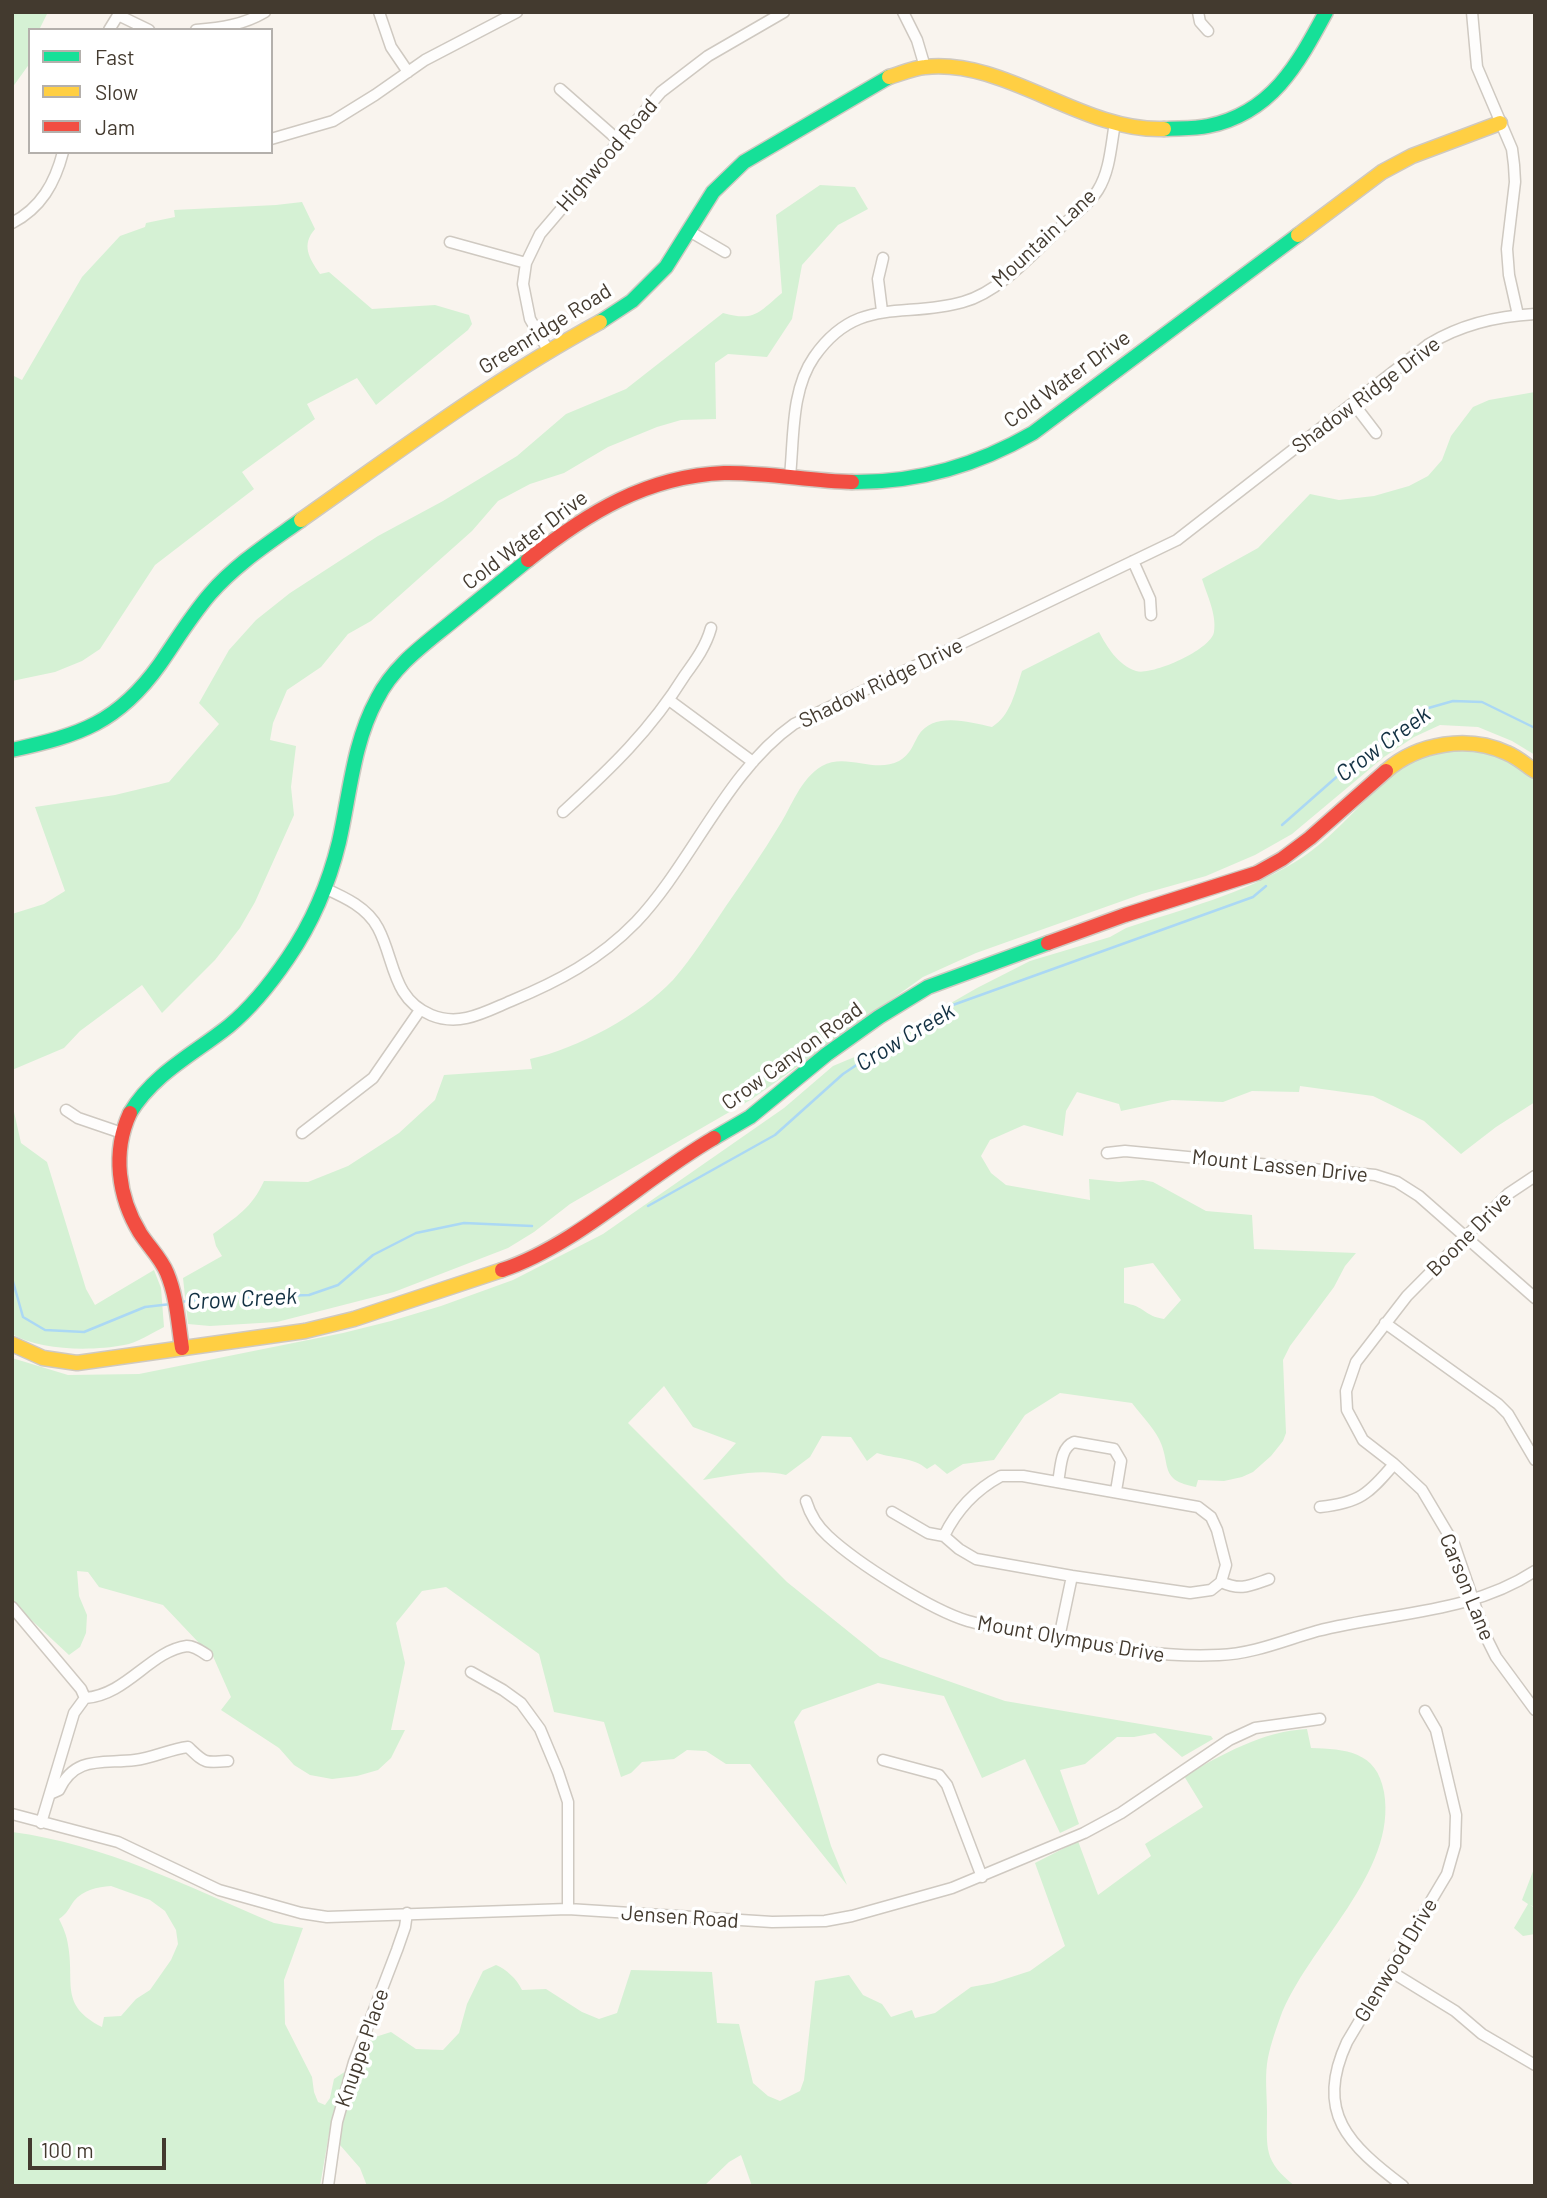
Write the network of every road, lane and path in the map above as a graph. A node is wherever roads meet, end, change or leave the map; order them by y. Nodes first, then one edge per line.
1 (265, 12) edge
2 (379, 12) edge
3 (517, 12) edge
4 (784, 12) edge
5 (903, 12) edge
6 (1198, 12) edge
7 (1326, 12) edge
8 (1472, 12) edge
9 (119, 13) edge
10 (145, 28) edge
11 (219, 28) edge
12 (1208, 31) dead end
13 (925, 67) junction
14 (408, 72) junction
15 (560, 89) dead end
16 (1115, 123) junction
17 (1500, 123) junction
18 (273, 138) edge
19 (618, 140) junction
20 (62, 154) edge
21 (12, 223) edge
22 (689, 230) junction
23 (450, 242) dead end
24 (725, 252) dead end
25 (883, 258) dead end
26 (526, 263) junction
27 (882, 311) junction
28 (1535, 314) edge
29 (1517, 315) junction
30 (548, 350) junction
31 (1353, 403) junction
32 (1376, 433) dead end
33 (790, 476) junction
34 (1133, 561) junction
35 (1151, 615) dead end
36 (711, 628) dead end
37 (669, 700) junction
38 (12, 750) edge
39 (753, 762) junction
40 (1535, 771) edge
41 (563, 812) dead end
42 (324, 888) junction
43 (419, 1010) junction
44 (66, 1110) dead end
45 (122, 1133) junction
46 (302, 1133) dead end
47 (1107, 1153) dead end
48 (1535, 1176) edge
49 (1466, 1239) junction
50 (1407, 1296) joint
51 (1535, 1298) edge
52 (1385, 1323) junction
53 (12, 1344) edge
54 (182, 1348) junction
55 (1535, 1460) edge
56 (1394, 1464) junction
57 (1058, 1482) junction
58 (1116, 1491) junction
59 (806, 1501) dead end
60 (1320, 1507) dead end
61 (892, 1512) dead end
62 (944, 1535) junction
63 (1535, 1571) edge
64 (1072, 1576) junction
65 (1269, 1579) dead end
66 (1221, 1582) junction
67 (1473, 1600) junction
68 (12, 1607) edge
69 (1059, 1638) junction
70 (207, 1655) dead end
71 (471, 1672) dead end
72 (85, 1698) junction
73 (1535, 1710) edge
74 (1425, 1711) dead end
75 (1320, 1718) dead end
76 (883, 1760) dead end
77 (228, 1761) dead end
78 (50, 1794) junction
79 (12, 1814) edge
80 (41, 1823) junction
81 (982, 1877) junction
82 (568, 1909) junction
83 (407, 1913) junction
84 (1390, 1971) junction
85 (1535, 2065) edge
86 (328, 2186) edge
87 (1403, 2186) edge

1 - 11 street
2 - 14 street
3 - 14 street
4 - 19 street, Highwood Road
5 - 13 street
6 - 12 street
7 - 16 street, Greenridge Road
8 - 17 street
9 - 10 street
13 - 16 street, Greenridge Road
13 - 22 street, Greenridge Road
14 - 18 street
15 - 19 street
16 - 27 street, Mountain Lane
17 - 29 street
17 - 33 street, Cold Water Drive
19 - 26 street, Highwood Road
20 - 21 street
22 - 24 street
22 - 30 street, Greenridge Road
23 - 26 street
25 - 27 street
26 - 30 street, Highwood Road
27 - 33 street, Mountain Lane
28 - 29 street, Shadow Ridge Drive
29 - 31 street, Shadow Ridge Drive
30 - 38 street, Greenridge Road
31 - 32 street
31 - 34 street, Shadow Ridge Drive
33 - 42 street, Cold Water Drive
34 - 35 street
34 - 39 street, Shadow Ridge Drive
36 - 37 street
37 - 39 street
37 - 41 street
39 - 43 street, Shadow Ridge Drive
40 - 54 street, Crow Canyon Road
42 - 43 street
42 - 45 street, Cold Water Drive
43 - 46 street
44 - 45 street
45 - 54 street, Cold Water Drive
47 - 49 street, Mount Lassen Drive
48 - 49 street, Boone Drive
49 - 50 street, Boone Drive
49 - 51 street, Mount Lassen Drive
50 - 52 street, Carson Lane
52 - 55 street
52 - 56 street, Carson Lane
53 - 54 street, Crow Canyon Road
56 - 60 street
56 - 67 street, Carson Lane
57 - 58 street
57 - 58 street
57 - 62 street
58 - 66 street
59 - 69 street, Mount Olympus Drive
61 - 62 street
62 - 64 street
63 - 67 street, Mount Olympus Drive
64 - 66 street
64 - 69 street
65 - 66 street
67 - 69 street, Mount Olympus Drive
67 - 73 street, Carson Lane
68 - 72 street
70 - 72 street
71 - 82 street
72 - 78 street
74 - 84 street, Glenwood Drive
75 - 81 street, Jensen Road
76 - 81 street
77 - 78 street
78 - 80 street
79 - 80 street, Jensen Road
80 - 83 street, Jensen Road
81 - 82 street, Jensen Road
82 - 83 street, Jensen Road
83 - 86 street, Knuppe Place
84 - 85 street
84 - 87 street, Glenwood Drive

